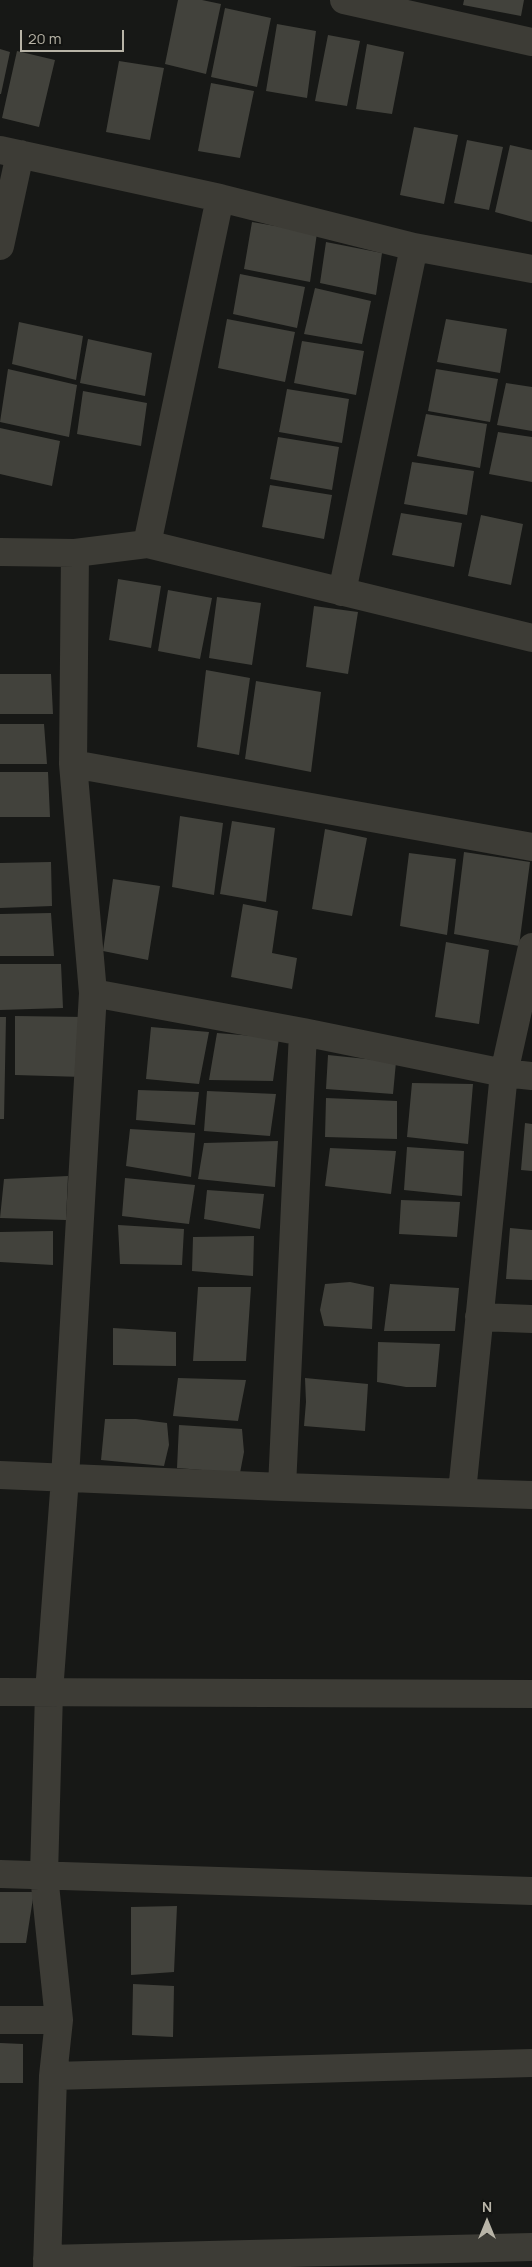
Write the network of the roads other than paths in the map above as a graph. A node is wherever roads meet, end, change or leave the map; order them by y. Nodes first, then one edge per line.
1 (344, 0) edge
2 (417, 8) edge
3 (532, 42) edge
4 (10, 152) edge
5 (220, 198) junction
6 (0, 246) edge
7 (414, 247) junction
8 (532, 269) edge
9 (147, 544) junction
10 (0, 552) edge
11 (75, 553) junction
12 (342, 592) junction
13 (532, 638) edge
14 (73, 764) junction
15 (532, 847) edge
16 (532, 947) edge
17 (93, 993) junction
18 (303, 1032) junction
19 (504, 1073) junction
20 (532, 1076) edge
21 (479, 1317) junction
22 (532, 1319) edge
23 (0, 1474) edge
24 (64, 1478) junction
25 (282, 1488) junction
26 (462, 1492) junction
27 (532, 1495) edge
28 (0, 1692) edge
29 (49, 1692) junction
30 (532, 1694) edge
31 (0, 1874) edge
32 (44, 1875) junction
33 (532, 1891) edge
34 (0, 2020) edge
35 (59, 2020) junction
36 (532, 2063) edge
37 (53, 2076) junction
38 (532, 2247) edge
39 (47, 2263) edge

1 - 2 street
2 - 3 street
4 - 5 street
4 - 6 street
5 - 7 street
5 - 9 street
7 - 8 street
7 - 12 street
9 - 11 street
9 - 12 street
10 - 11 street
11 - 14 street
12 - 13 street
14 - 15 street
14 - 17 street
16 - 19 street
17 - 18 street
17 - 24 street
18 - 19 street
18 - 25 street
19 - 20 street
19 - 21 street
21 - 22 street
21 - 26 street
23 - 24 street
24 - 25 street
24 - 29 street
25 - 26 street
26 - 27 street
28 - 29 street
29 - 30 street
29 - 32 street
31 - 32 street
32 - 33 street
32 - 35 street
34 - 35 street
35 - 37 street
36 - 37 street
37 - 39 street
38 - 39 street

